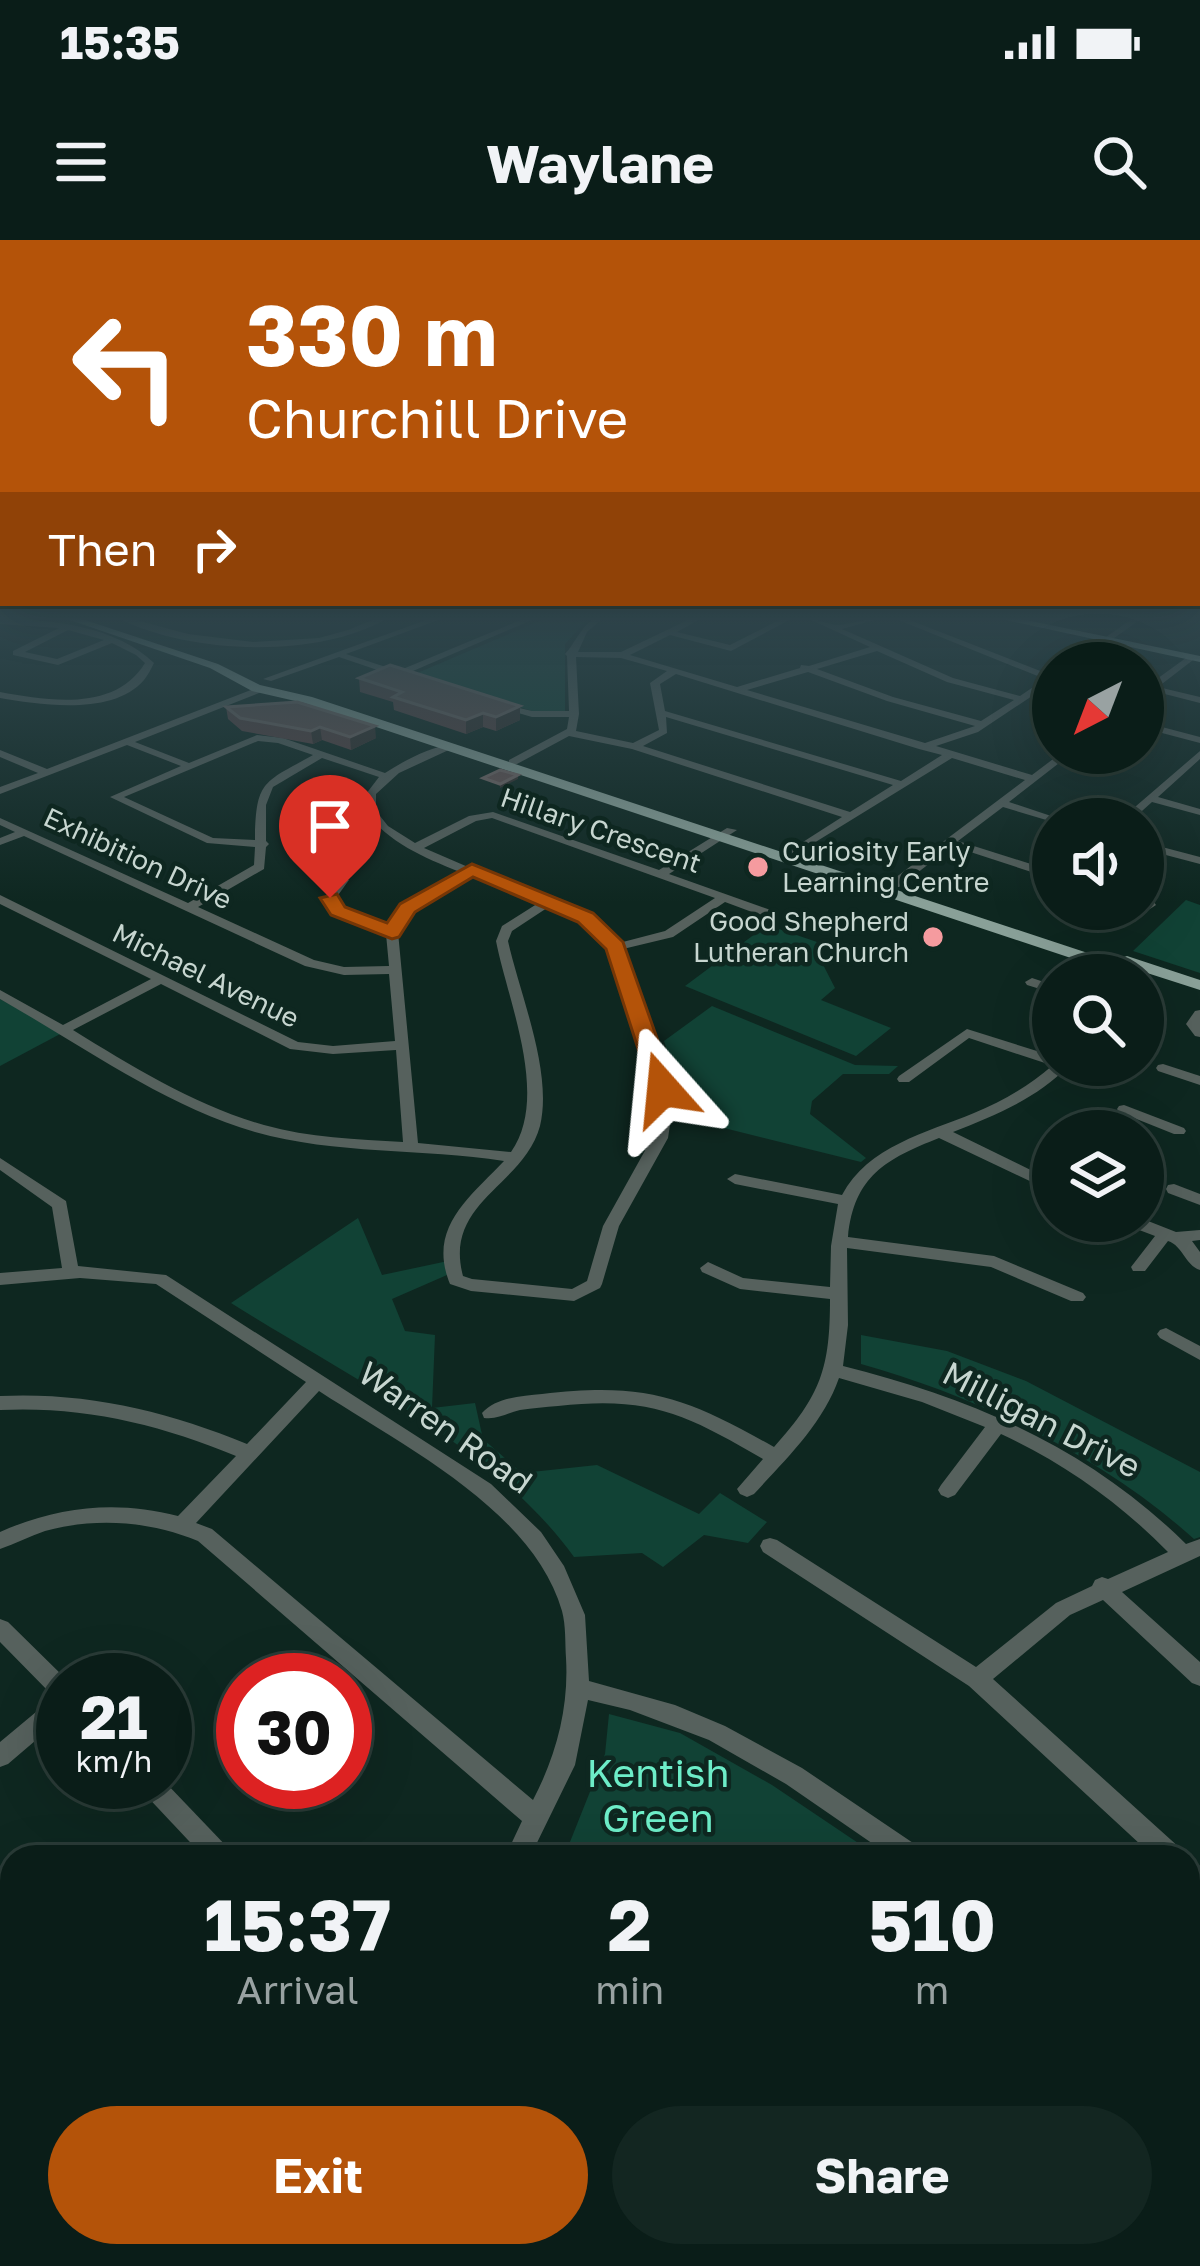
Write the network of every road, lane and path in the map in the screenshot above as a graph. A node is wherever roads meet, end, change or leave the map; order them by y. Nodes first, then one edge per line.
1 (662, 713) edge
2 (194, 714) edge
3 (357, 714) edge
4 (526, 714) edge
5 (573, 714) joint
6 (664, 714) edge
7 (804, 714) edge
8 (942, 714) edge
9 (999, 714) edge
10 (983, 725) junction
11 (1164, 731) edge
12 (569, 733) junction
13 (1200, 740) edge
14 (125, 741) junction
15 (452, 744) junction
16 (634, 746) junction
17 (922, 747) junction
18 (0, 753) edge
19 (322, 754) junction
20 (949, 754) junction
21 (1200, 754) edge
22 (510, 763) junction
23 (185, 764) junction
24 (45, 772) junction
25 (1040, 774) edge
26 (388, 777) junction
27 (1034, 779) junction
28 (897, 784) junction
29 (0, 791) edge
30 (1151, 798) edge
31 (1164, 802) edge
32 (1001, 803) junction
33 (1032, 812) edge
34 (1200, 812) edge
35 (850, 816) junction
36 (0, 821) edge
37 (24, 832) junction
38 (726, 832) junction
39 (0, 842) edge
40 (950, 842) junction
41 (263, 844) junction
42 (415, 848) junction
43 (1164, 850) edge
44 (796, 851) junction
45 (1200, 861) edge
46 (1032, 868) edge
47 (472, 870) junction
48 (661, 874) junction
49 (343, 880) dead end
50 (891, 887) junction
51 (725, 897) junction
52 (0, 899) edge
53 (550, 901) junction
54 (189, 907) junction
55 (775, 916) dead end
56 (392, 932) junction
57 (616, 947) junction
58 (1084, 954) edge
59 (393, 970) junction
60 (1164, 979) edge
61 (160, 980) junction
62 (1164, 982) edge
63 (1200, 985) edge
64 (0, 994) edge
65 (1200, 995) edge
66 (1200, 1014) edge
67 (65, 1029) junction
68 (1200, 1033) edge
69 (402, 1045) junction
70 (1032, 1054) edge
71 (1200, 1059) edge
72 (1164, 1068) edge
73 (904, 1079) dead end
74 (1194, 1079) edge
75 (1038, 1086) edge
76 (1164, 1129) edge
77 (1179, 1131) dead end
78 (944, 1134) junction
79 (411, 1145) junction
80 (516, 1158) junction
81 (0, 1163) edge
82 (1032, 1177) edge
83 (735, 1179) dead end
84 (1164, 1184) edge
85 (1200, 1200) edge
86 (847, 1201) junction
87 (1164, 1234) edge
88 (1200, 1235) edge
89 (1172, 1237) junction
90 (842, 1243) junction
91 (1200, 1264) edge
92 (1138, 1267) dead end
93 (707, 1268) dead end
94 (71, 1273) junction
95 (0, 1280) edge
96 (840, 1294) junction
97 (1077, 1297) dead end
98 (1166, 1334) dead end
99 (1200, 1354) edge
100 (833, 1370) junction
101 (318, 1381) junction
102 (0, 1403) edge
103 (491, 1413) dead end
104 (996, 1427) junction
105 (248, 1453) junction
106 (776, 1457) junction
107 (747, 1490) dead end
108 (948, 1490) dead end
109 (182, 1525) junction
110 (0, 1541) edge
111 (770, 1546) dead end
112 (1191, 1550) edge
113 (1102, 1586) junction
114 (0, 1628) edge
115 (36, 1664) edge
116 (1200, 1676) edge
117 (977, 1679) junction
118 (579, 1688) junction
119 (36, 1726) edge
120 (0, 1756) edge
121 (173, 1809) edge
122 (536, 1818) junction
123 (204, 1845) edge
124 (523, 1845) edge
125 (895, 1845) edge
126 (1159, 1845) edge

1 - 16 street
2 - 14 street
3 - 15 main road
4 - 5 street
5 - 12 street
6 - 28 street
7 - 17 street
8 - 10 street
9 - 10 street
10 - 17 street
11 - 13 street
12 - 16 street
12 - 22 street
14 - 23 street
14 - 24 street
15 - 22 main road
15 - 26 street
16 - 35 street
17 - 20 street
18 - 24 street
19 - 23 street
19 - 26 street
19 - 41 street
20 - 27 street
20 - 28 street
21 - 30 street
22 - 38 main road
23 - 41 street
24 - 29 street
25 - 27 street
26 - 42 street
27 - 32 street
28 - 35 street
31 - 34 street
32 - 33 street
32 - 40 street
35 - 44 street
36 - 37 street, Exhibition Drive
37 - 39 street
37 - 54 street, Exhibition Drive
38 - 44 main road
38 - 48 street
38 - 50 main road
40 - 46 street
40 - 50 street
41 - 54 street
42 - 47 street
42 - 48 street, Hillary Crescent
43 - 45 street
44 - 50 main road
47 - 53 street
47 - 56 street
48 - 51 street, Hillary Crescent
49 - 56 street
50 - 58 main road
51 - 55 street, Hillary Crescent
51 - 57 street
52 - 61 street, Michael Avenue
53 - 57 street
53 - 80 street
54 - 59 street, Exhibition Drive
56 - 59 street
57 - 80 street
59 - 69 street
60 - 63 main road
61 - 67 street
61 - 69 street, Michael Avenue
62 - 65 main road
64 - 67 street
66 - 68 street
67 - 79 street
69 - 79 street
70 - 73 street
71 - 74 street
72 - 74 street
75 - 78 street
76 - 77 street
78 - 82 street
78 - 86 street
79 - 80 street
81 - 94 street
83 - 86 street
84 - 85 street
86 - 90 street
87 - 89 street
88 - 89 street
89 - 91 street
89 - 92 street
90 - 96 street
90 - 97 street
93 - 96 street
94 - 95 street, Warren Road
94 - 101 street, Warren Road
96 - 100 street
98 - 99 street
100 - 104 street, Milligan Drive
100 - 106 street
101 - 105 street
101 - 118 street, Warren Road
102 - 105 street
103 - 106 street
104 - 108 street
104 - 112 street, Milligan Drive
105 - 109 street
106 - 107 street
109 - 110 street
109 - 122 street
111 - 117 street
112 - 113 street
113 - 116 street
113 - 117 street
114 - 115 street
117 - 126 street
118 - 122 street, Warren Road
118 - 125 street
119 - 120 street
121 - 123 street
122 - 124 street, Warren Road

